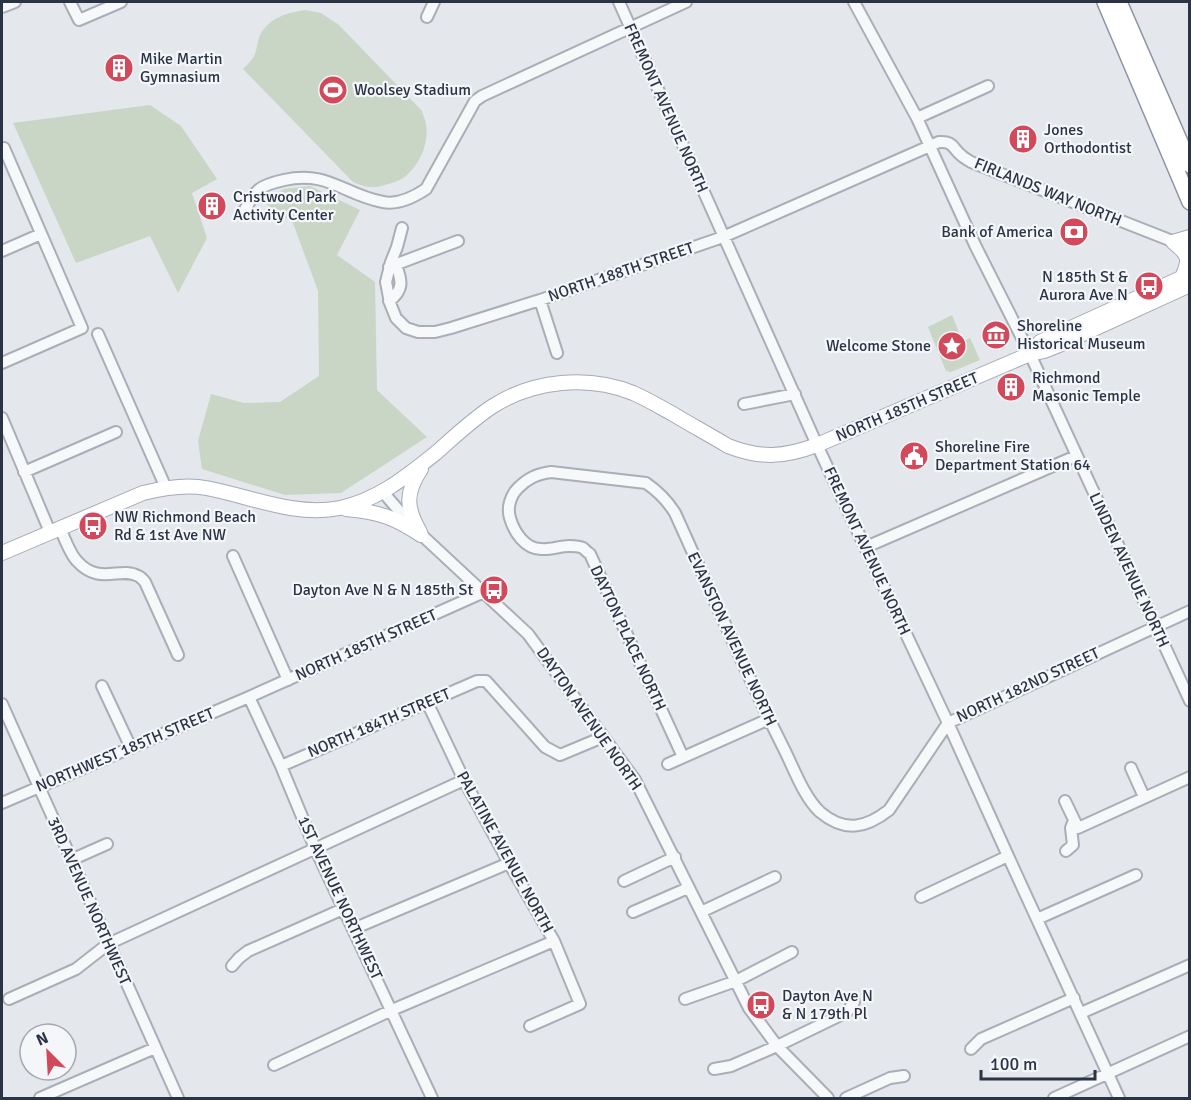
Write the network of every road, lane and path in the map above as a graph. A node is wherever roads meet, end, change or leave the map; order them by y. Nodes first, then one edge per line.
1 (15, 2) edge
2 (70, 2) edge
3 (121, 2) edge
4 (434, 2) edge
5 (619, 2) edge
6 (686, 2) edge
7 (854, 2) edge
8 (1105, 2) edge
9 (1119, 2) edge
10 (2, 7) edge
11 (427, 17) dead end
12 (630, 27) junction
13 (988, 86) dead end
14 (1148, 104) junction
15 (1165, 107) junction
16 (917, 118) junction
17 (929, 146) junction
18 (3, 148) dead end
19 (1190, 165) edge
20 (1190, 202) edge
21 (243, 213) dead end
22 (402, 228) dead end
23 (41, 234) junction
24 (723, 237) junction
25 (1190, 237) edge
26 (458, 242) dead end
27 (1173, 242) junction
28 (1190, 247) edge
29 (2, 251) edge
30 (393, 266) junction
31 (1187, 278) edge
32 (540, 300) junction
33 (98, 334) dead end
34 (557, 352) dead end
35 (1029, 354) junction
36 (2, 363) edge
37 (795, 394) junction
38 (744, 404) dead end
39 (2, 418) edge
40 (116, 432) dead end
41 (817, 445) junction
42 (1076, 456) junction
43 (427, 460) junction
44 (24, 472) junction
45 (646, 483) joint
46 (166, 488) junction
47 (383, 492) junction
48 (338, 508) junction
49 (55, 530) junction
50 (421, 535) junction
51 (866, 547) junction
52 (2, 553) edge
53 (233, 556) dead end
54 (484, 592) junction
55 (1190, 611) edge
56 (1155, 627) junction
57 (178, 655) dead end
58 (288, 680) junction
59 (102, 686) dead end
60 (249, 697) junction
61 (1190, 701) edge
62 (427, 702) junction
63 (2, 704) edge
64 (769, 719) junction
65 (948, 723) junction
66 (603, 737) junction
67 (131, 748) junction
68 (683, 757) junction
69 (668, 764) dead end
70 (281, 766) junction
71 (1131, 768) dead end
72 (1190, 777) edge
73 (464, 780) junction
74 (38, 787) junction
75 (1144, 797) junction
76 (810, 801) joint
77 (1065, 801) dead end
78 (2, 803) edge
79 (1076, 824) junction
80 (107, 844) dead end
81 (315, 848) junction
82 (1066, 851) dead end
83 (675, 856) junction
84 (1008, 856) junction
85 (71, 860) junction
86 (509, 863) junction
87 (1136, 875) dead end
88 (775, 878) dead end
89 (624, 881) dead end
90 (688, 888) junction
91 (921, 897) dead end
92 (344, 909) junction
93 (633, 912) dead end
94 (701, 912) junction
95 (1037, 919) junction
96 (353, 929) junction
97 (554, 941) junction
98 (108, 944) junction
99 (792, 952) dead end
100 (1190, 965) edge
101 (232, 966) dead end
102 (736, 981) junction
103 (1074, 998) junction
104 (9, 999) dead end
105 (685, 999) dead end
106 (854, 1002) dead end
107 (392, 1010) junction
108 (1081, 1013) junction
109 (530, 1026) dead end
110 (1190, 1036) edge
111 (777, 1046) junction
112 (155, 1048) junction
113 (971, 1049) dead end
114 (274, 1065) dead end
115 (714, 1069) dead end
116 (1108, 1074) junction
117 (904, 1076) dead end
118 (40, 1098) edge
119 (178, 1098) edge
120 (432, 1098) edge
121 (828, 1098) edge
122 (846, 1098) edge
123 (1054, 1098) edge
124 (1119, 1098) edge

1 - 10 street
2 - 3 street
4 - 11 street
5 - 12 street, FREMONT AVENUE NORTH
6 - 12 street
7 - 16 street
8 - 14 highway
9 - 15 highway
12 - 21 street
12 - 24 street, FREMONT AVENUE NORTH
13 - 16 street
14 - 15 main road
14 - 20 highway
15 - 19 highway
16 - 17 street
17 - 24 street, NORTH 188TH STREET
17 - 27 street, FIRLANDS WAY NORTH
17 - 35 street, LINDEN AVENUE NORTH
18 - 23 street
22 - 30 street, NORTH 188TH STREET
23 - 29 street
23 - 36 street
24 - 32 street, NORTH 188TH STREET
24 - 37 street, FREMONT AVENUE NORTH
25 - 27 main road
26 - 30 street
27 - 28 street, FIRLANDS WAY NORTH
27 - 31 main road
30 - 32 street, NORTH 188TH STREET
31 - 35 main road, NORTH 185TH STREET
32 - 34 street
33 - 46 street
35 - 41 main road, NORTH 185TH STREET
35 - 42 street, LINDEN AVENUE NORTH
37 - 38 street
37 - 41 street, FREMONT AVENUE NORTH
39 - 44 street
40 - 44 street
41 - 43 main road, NORTH 185TH STREET
41 - 51 street, FREMONT AVENUE NORTH
42 - 51 street
42 - 56 street, LINDEN AVENUE NORTH
43 - 47 main road, NORTH 185TH STREET
43 - 50 main road
44 - 49 street
45 - 64 street, EVANSTON AVENUE NORTH
45 - 68 street, DAYTON PLACE NORTH
46 - 48 main road
46 - 49 main road
47 - 48 main road, NORTH 185TH STREET
47 - 50 street, DAYTON AVENUE NORTH
48 - 50 main road
49 - 52 main road
49 - 57 street
50 - 54 street, DAYTON AVENUE NORTH
51 - 65 street, FREMONT AVENUE NORTH
53 - 58 street
54 - 58 street, NORTH 185TH STREET
54 - 66 street, DAYTON AVENUE NORTH
55 - 56 street, NORTH 182ND STREET
56 - 61 street, LINDEN AVENUE NORTH
56 - 65 street, NORTH 182ND STREET
58 - 60 street, NORTH 185TH STREET
59 - 67 street
60 - 67 street, NORTHWEST 185TH STREET
60 - 70 street, 1ST AVENUE NORTHWEST
62 - 66 street, NORTH 184TH STREET
62 - 70 street, NORTH 184TH STREET
62 - 73 street, PALATINE AVENUE NORTH
63 - 74 street, 3RD AVENUE NORTHWEST
64 - 68 street
64 - 76 street, EVANSTON AVENUE NORTH
65 - 76 street, NORTH 182ND STREET
65 - 84 street, FREMONT AVENUE NORTH
66 - 83 street, DAYTON AVENUE NORTH
67 - 74 street, NORTHWEST 185TH STREET
68 - 69 street
70 - 81 street, 1ST AVENUE NORTHWEST
71 - 75 street
72 - 75 street
73 - 81 street
73 - 86 street, PALATINE AVENUE NORTH
74 - 78 street, NORTHWEST 185TH STREET
74 - 85 street, 3RD AVENUE NORTHWEST
75 - 79 street
77 - 79 street
79 - 82 street
80 - 85 street
81 - 92 street, 1ST AVENUE NORTHWEST
81 - 98 street
83 - 89 street
83 - 90 street, DAYTON AVENUE NORTH
84 - 91 street
84 - 95 street, FREMONT AVENUE NORTH
85 - 98 street, 3RD AVENUE NORTHWEST
86 - 96 street
86 - 97 street, PALATINE AVENUE NORTH
87 - 95 street
88 - 94 street
90 - 93 street
90 - 94 street, DAYTON AVENUE NORTH
92 - 96 street, 1ST AVENUE NORTHWEST
92 - 101 street
94 - 102 street, DAYTON AVENUE NORTH
95 - 103 street, FREMONT AVENUE NORTH
96 - 107 street, 1ST AVENUE NORTHWEST
97 - 107 street
97 - 109 street, PALATINE AVENUE NORTH
98 - 104 street
98 - 112 street, 3RD AVENUE NORTHWEST
99 - 102 street
100 - 108 street
102 - 105 street
102 - 111 street, DAYTON AVENUE NORTH
103 - 108 street, FREMONT AVENUE NORTH
103 - 113 street
106 - 111 street
107 - 114 street
107 - 120 street, 1ST AVENUE NORTHWEST
108 - 116 street, FREMONT AVENUE NORTH
110 - 116 street
111 - 115 street
111 - 121 street, DAYTON AVENUE NORTH
112 - 118 street
112 - 119 street, 3RD AVENUE NORTHWEST
116 - 123 street
116 - 124 street, FREMONT AVENUE NORTH
117 - 122 street

